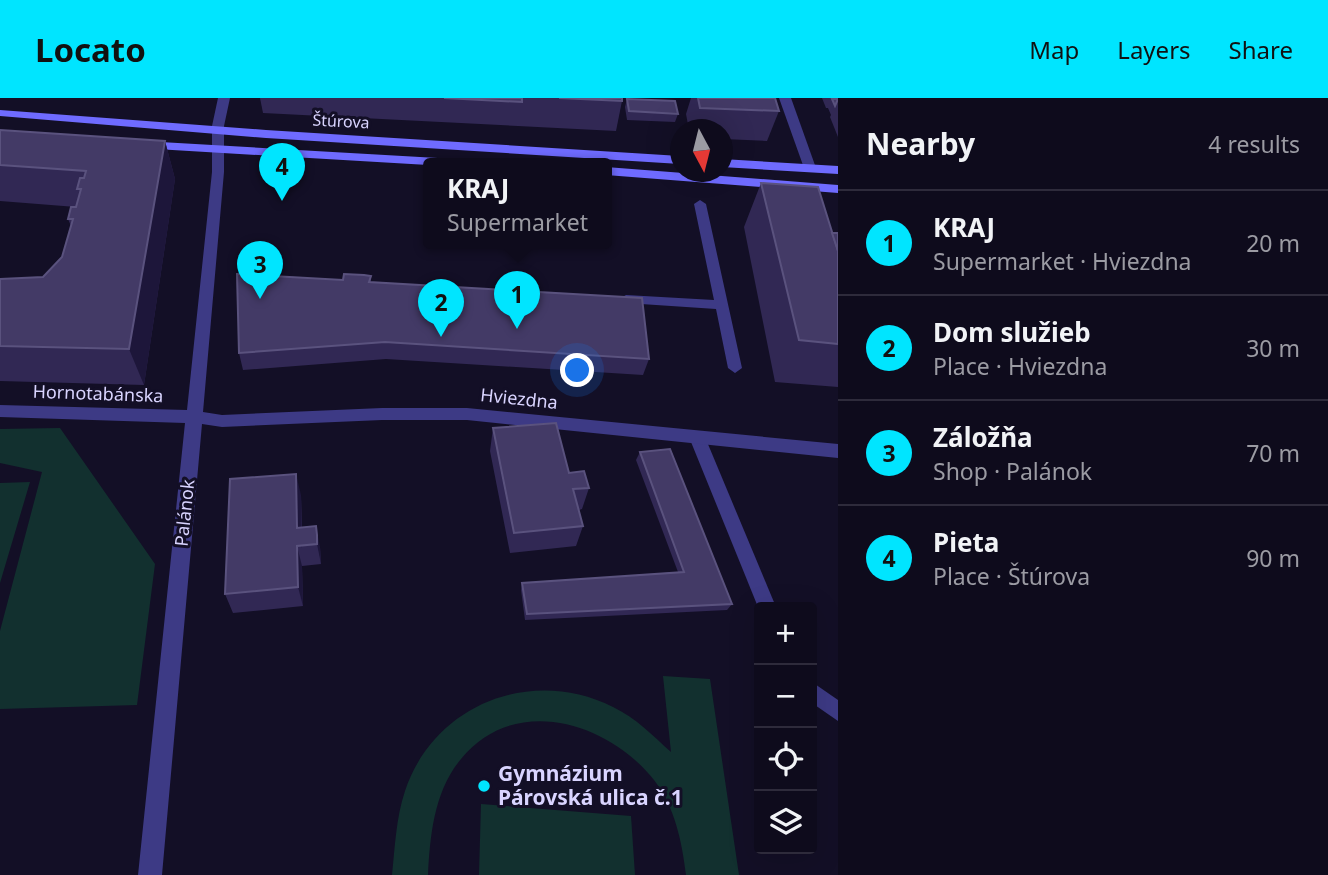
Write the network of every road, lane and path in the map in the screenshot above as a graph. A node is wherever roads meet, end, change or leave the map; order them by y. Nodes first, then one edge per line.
1 (224, 98) edge
2 (785, 98) edge
3 (0, 113) edge
4 (216, 131) junction
5 (126, 144) edge
6 (220, 150) junction
7 (670, 159) edge
8 (423, 161) edge
9 (733, 164) edge
10 (810, 168) junction
11 (838, 170) edge
12 (612, 171) edge
13 (838, 189) edge
14 (700, 204) dead end
15 (626, 299) edge
16 (722, 305) junction
17 (735, 368) dead end
18 (0, 411) edge
19 (195, 416) junction
20 (697, 437) junction
21 (838, 451) edge
22 (764, 602) edge
23 (817, 695) edge
24 (838, 712) edge
25 (150, 875) edge

1 - 4 street
2 - 10 street
3 - 4 main road, Štúrova
4 - 6 street, Palánok
4 - 7 main road, Štúrova
5 - 6 main road
6 - 8 main road
6 - 19 street, Palánok
9 - 10 main road
10 - 11 main road
12 - 13 main road
14 - 16 lane
15 - 16 lane
16 - 17 lane
18 - 19 street, Hornotabánska
19 - 20 street, Hviezdna
19 - 25 street, Palánok
20 - 21 street, Hviezdna
20 - 22 lane
23 - 24 lane

